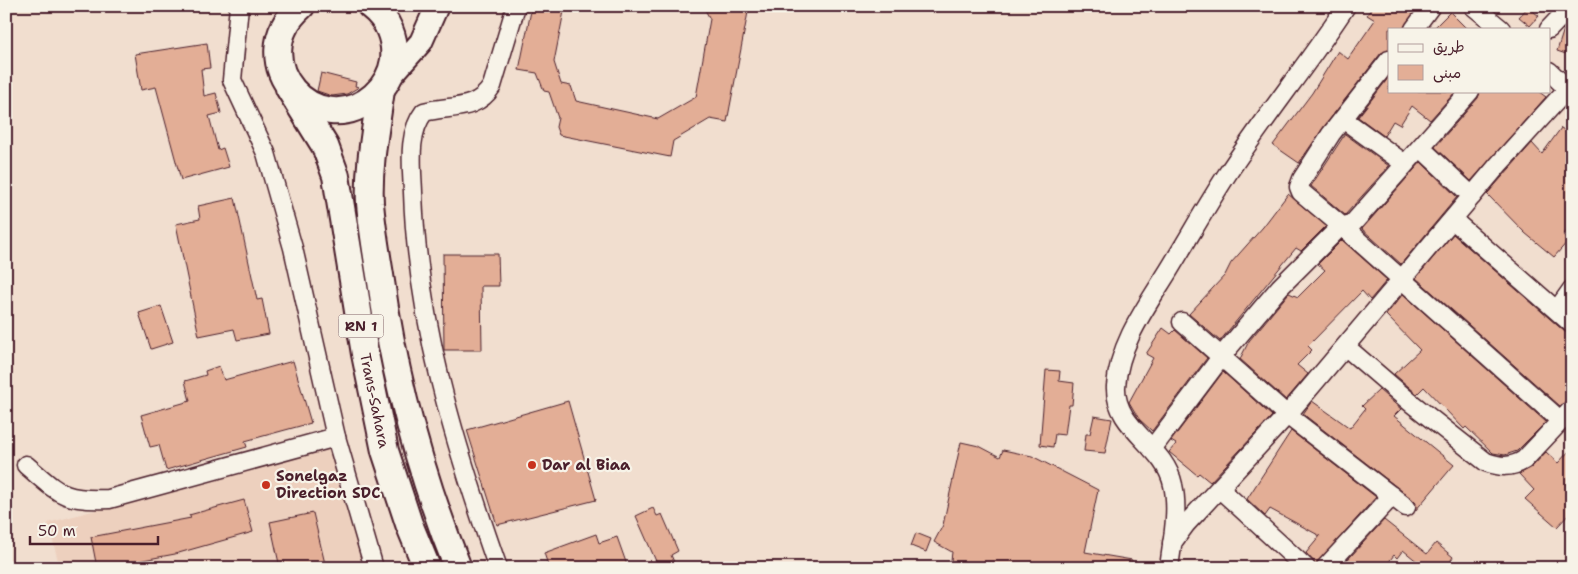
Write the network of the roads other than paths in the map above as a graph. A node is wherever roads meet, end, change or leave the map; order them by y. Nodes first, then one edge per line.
1 (239, 6) edge
2 (290, 6) edge
3 (301, 6) edge
4 (436, 6) edge
5 (516, 6) edge
6 (1346, 6) edge
7 (1431, 6) edge
8 (1473, 6) edge
9 (1571, 6) edge
10 (373, 7) edge
11 (1415, 28) edge
12 (1500, 28) edge
13 (1550, 28) edge
14 (281, 32) junction
15 (1388, 61) edge
16 (1550, 72) edge
17 (384, 84) junction
18 (289, 88) junction
19 (1570, 89) edge
20 (1469, 92) edge
21 (1343, 119) junction
22 (1421, 148) junction
23 (1405, 164) junction
24 (1472, 196) junction
25 (1453, 220) junction
26 (1344, 228) junction
27 (1402, 281) junction
28 (1572, 290) edge
29 (1557, 310) junction
30 (1182, 322) dead end
31 (1572, 324) edge
32 (1346, 347) junction
33 (1220, 358) junction
34 (1287, 415) junction
35 (1566, 415) edge
36 (336, 437) junction
37 (1152, 449) junction
38 (26, 465) dead end
39 (1220, 489) junction
40 (1392, 496) junction
41 (1406, 507) dead end
42 (1172, 543) junction
43 (374, 568) edge
44 (427, 568) edge
45 (458, 568) edge
46 (498, 568) edge
47 (1169, 568) edge
48 (1306, 568) edge
49 (1325, 568) edge

1 - 36 street
2 - 14 highway
3 - 14 highway
4 - 17 main road
5 - 46 street
6 - 37 street
7 - 11 street
8 - 12 street
9 - 13 street
10 - 17 highway, Trans-Sahara
14 - 18 highway, Trans-Sahara
15 - 21 street
16 - 19 street
17 - 18 highway
17 - 45 highway, Trans-Sahara / RN 1
18 - 44 highway, Trans-Sahara / RN 1
19 - 24 street
20 - 22 street
21 - 23 street
21 - 26 street
22 - 23 street
22 - 24 street
23 - 26 street
24 - 25 street
25 - 27 street
25 - 29 street
26 - 27 street
26 - 33 street
27 - 32 street
27 - 35 street
28 - 29 street
29 - 31 street
30 - 33 street
32 - 34 street
32 - 35 street
33 - 34 street
33 - 37 street
34 - 39 street
34 - 40 street
36 - 38 street
36 - 43 street
37 - 42 street
39 - 42 street
39 - 48 street
40 - 41 street
40 - 49 street
42 - 47 street

